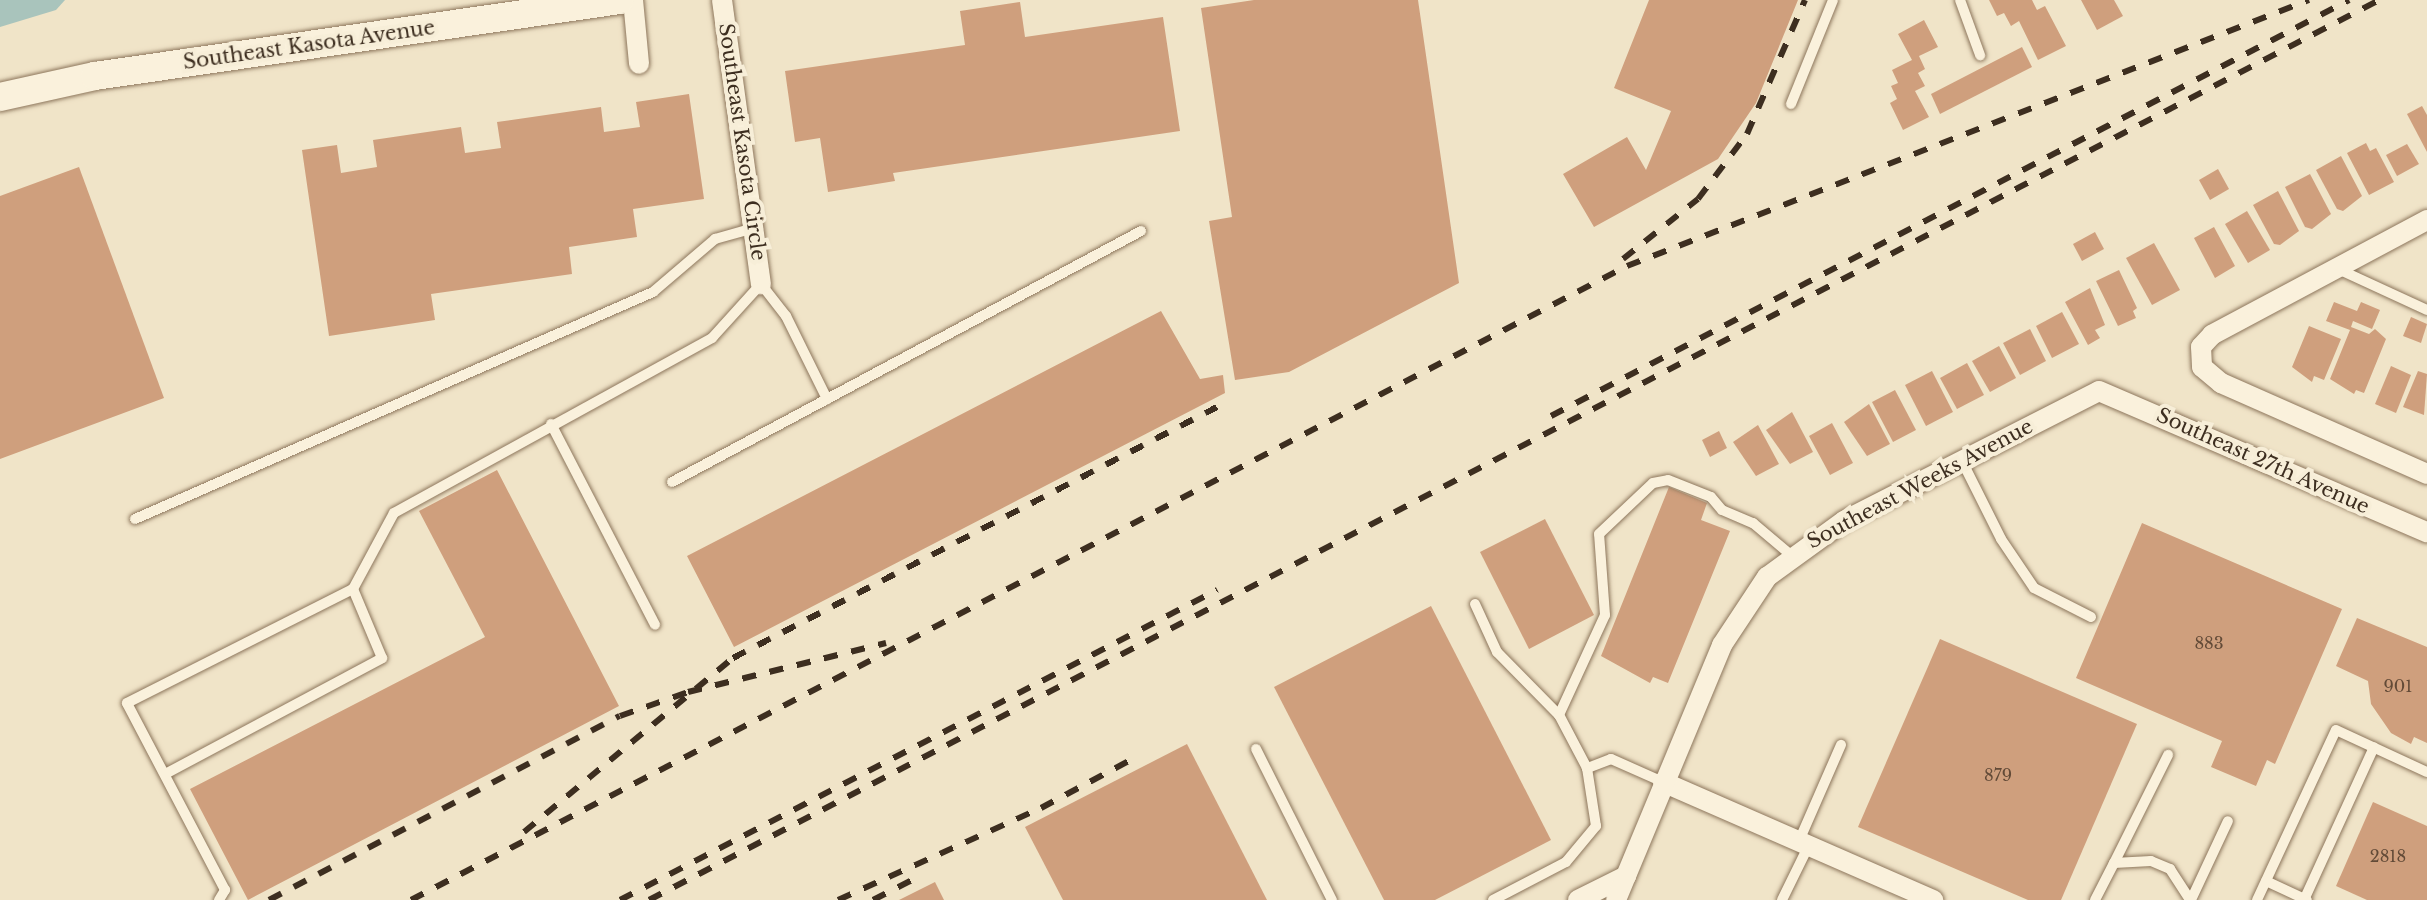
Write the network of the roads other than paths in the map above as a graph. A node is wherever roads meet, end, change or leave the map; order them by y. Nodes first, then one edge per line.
1 (620, 0) edge
2 (633, 0) edge
3 (722, 0) edge
4 (1833, 0) edge
5 (1960, 0) edge
6 (1980, 55) dead end
7 (639, 64) dead end
8 (0, 97) edge
9 (1791, 104) dead end
10 (2427, 220) edge
11 (754, 228) junction
12 (1141, 231) dead end
13 (2336, 268) junction
14 (761, 284) junction
15 (2427, 310) edge
16 (2099, 391) joint
17 (827, 399) junction
18 (551, 424) junction
19 (1961, 459) junction
20 (2427, 474) edge
21 (672, 482) dead end
22 (135, 519) dead end
23 (2427, 532) edge
24 (1791, 555) junction
25 (353, 589) junction
26 (1475, 604) dead end
27 (2091, 617) dead end
28 (655, 625) dead end
29 (1559, 715) junction
30 (1841, 745) dead end
31 (2374, 747) junction
32 (1256, 749) dead end
33 (2168, 755) dead end
34 (1587, 768) junction
35 (2427, 772) edge
36 (167, 773) junction
37 (1663, 782) junction
38 (2228, 821) dead end
39 (1804, 843) junction
40 (2114, 863) junction
41 (1626, 876) junction
42 (2266, 881) junction
43 (219, 900) edge
44 (1332, 900) edge
45 (1493, 900) edge
46 (1578, 900) edge
47 (1616, 900) edge
48 (1782, 900) edge
49 (1933, 900) edge
50 (2095, 900) edge
51 (2191, 900) edge
52 (2257, 900) edge
53 (2305, 900) edge

1 - 8 street, Southeast Kasota Avenue
2 - 7 street
3 - 11 street, Southeast Kasota Circle
4 - 9 lane
5 - 6 lane
10 - 13 street
11 - 14 street, Southeast Kasota Circle
11 - 22 lane
12 - 17 lane
13 - 15 lane
13 - 20 street
14 - 17 lane
14 - 18 lane
16 - 19 street, Southeast Weeks Avenue
16 - 23 street, Southeast 27th Avenue
17 - 21 lane
18 - 25 lane
18 - 28 lane
19 - 24 street, Southeast Weeks Avenue
19 - 27 lane
24 - 29 lane
24 - 37 street, Southeast Weeks Avenue
25 - 36 lane
25 - 36 lane
26 - 29 lane
29 - 34 lane
30 - 39 lane
31 - 35 lane
31 - 42 lane
31 - 53 lane
32 - 44 lane
33 - 40 lane
34 - 37 lane
34 - 45 lane
36 - 43 lane
37 - 39 street
37 - 41 street, Southeast Weeks Avenue
38 - 51 lane
39 - 48 lane
39 - 49 street
40 - 50 lane
40 - 51 lane
41 - 46 street
41 - 47 street, Southeast Weeks Avenue
42 - 52 lane
42 - 53 lane

